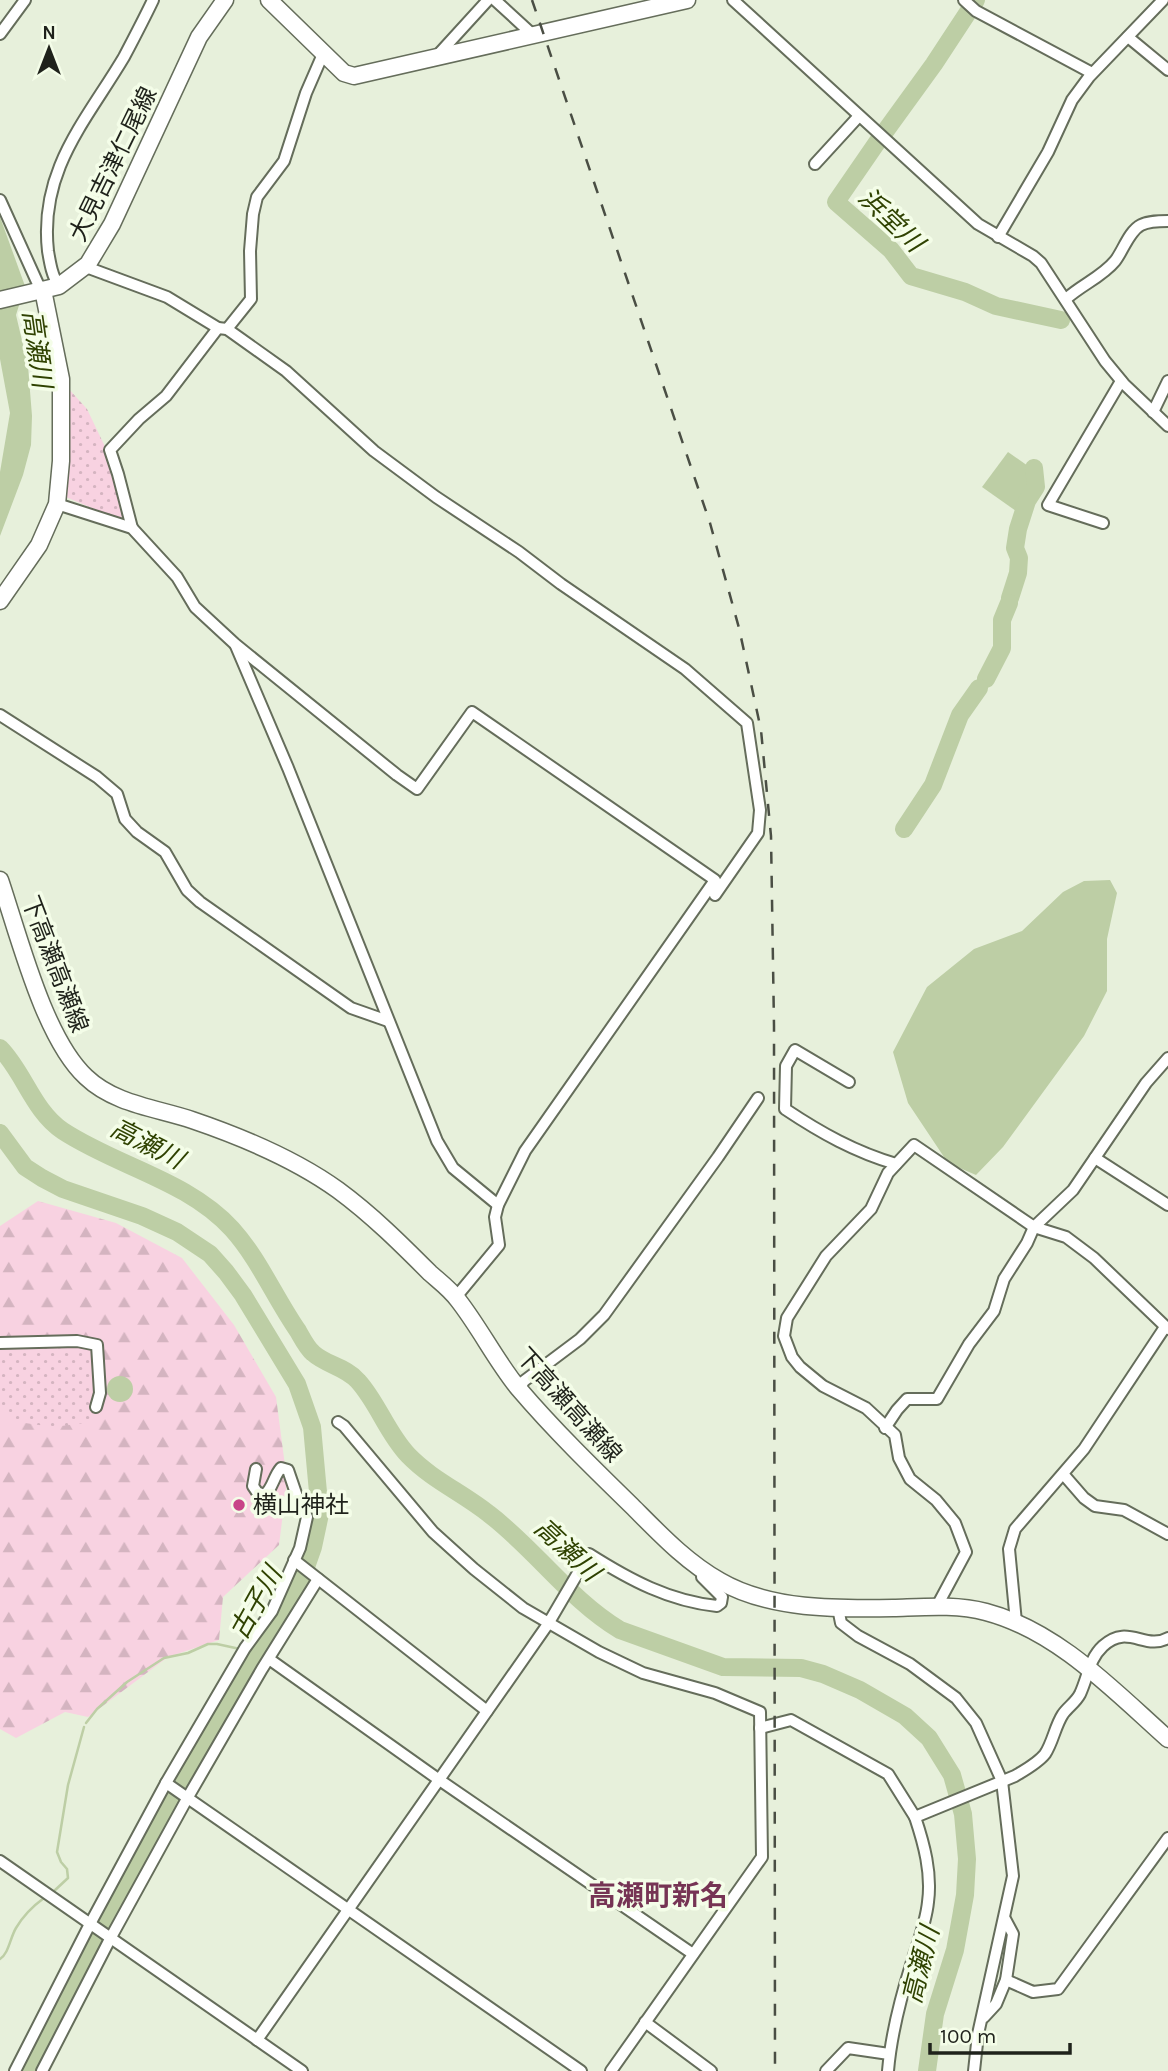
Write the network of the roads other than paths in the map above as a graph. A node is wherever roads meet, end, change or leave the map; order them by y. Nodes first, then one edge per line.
1 (25, 0) edge
2 (153, 0) edge
3 (225, 0) edge
4 (269, 0) edge
5 (488, 0) edge
6 (495, 0) edge
7 (687, 0) edge
8 (733, 0) edge
9 (1163, 0) edge
10 (970, 5) edge
11 (0, 34) edge
12 (533, 35) junction
13 (1128, 37) junction
14 (323, 54) junction
15 (436, 57) junction
16 (1168, 70) edge
17 (1093, 73) junction
18 (859, 116) junction
19 (815, 164) dead end
20 (0, 200) edge
21 (1168, 221) edge
22 (999, 236) junction
23 (86, 267) junction
24 (51, 288) junction
25 (1066, 299) junction
26 (0, 300) edge
27 (223, 329) junction
28 (1121, 381) junction
29 (1168, 381) edge
30 (1153, 412) junction
31 (1168, 426) edge
32 (57, 504) junction
33 (1103, 523) dead end
34 (132, 528) junction
35 (0, 601) edge
36 (235, 644) junction
37 (0, 715) edge
38 (0, 880) edge
39 (715, 895) dead end
40 (388, 1021) junction
41 (1168, 1058) edge
42 (849, 1082) dead end
43 (758, 1098) dead end
44 (1096, 1158) junction
45 (896, 1164) junction
46 (498, 1205) junction
47 (1168, 1205) edge
48 (1034, 1227) junction
49 (456, 1297) junction
50 (1166, 1328) edge
51 (0, 1343) edge
52 (519, 1389) junction
53 (96, 1407) dead end
54 (338, 1422) dead end
55 (885, 1428) junction
56 (256, 1469) dead end
57 (1063, 1475) junction
58 (1168, 1534) edge
59 (687, 1559) junction
60 (294, 1560) junction
61 (317, 1578) junction
62 (937, 1606) junction
63 (838, 1608) junction
64 (549, 1622) junction
65 (1016, 1622) junction
66 (1168, 1638) edge
67 (269, 1659) junction
68 (1088, 1670) junction
69 (487, 1712) junction
70 (760, 1728) junction
71 (1168, 1739) edge
72 (438, 1779) junction
73 (1002, 1781) junction
74 (166, 1783) junction
75 (188, 1797) junction
76 (917, 1816) junction
77 (1168, 1838) edge
78 (0, 1861) edge
79 (349, 1909) junction
80 (1005, 1919) junction
81 (91, 1925) junction
82 (110, 1939) junction
83 (693, 1954) junction
84 (1006, 1979) junction
85 (982, 2020) junction
86 (645, 2022) junction
87 (257, 2040) junction
88 (889, 2054) junction
89 (19, 2069) edge
90 (42, 2071) edge
91 (302, 2071) edge
92 (580, 2071) edge
93 (611, 2071) edge
94 (711, 2071) edge
95 (826, 2071) edge
96 (888, 2071) edge
97 (974, 2071) edge

1 - 11 street
2 - 24 street
3 - 23 main road, 大見吉津仁尾線
4 - 14 main road
5 - 15 street
6 - 12 street
7 - 12 main road
8 - 18 street
9 - 13 street
10 - 17 street
12 - 15 main road
13 - 16 street
13 - 17 street
14 - 15 main road
14 - 27 street
17 - 22 street
18 - 19 street
18 - 22 street
20 - 24 street
21 - 25 street
22 - 25 street
23 - 24 main road, 大見吉津仁尾線
23 - 27 street
24 - 26 main road, 大見吉津仁尾線
24 - 32 main road
25 - 28 street
27 - 34 street
27 - 39 street
28 - 30 street
28 - 33 street
29 - 30 street
30 - 31 street
32 - 34 street
32 - 35 main road
34 - 36 street
36 - 40 street
36 - 46 street
37 - 40 street
38 - 49 main road, 下高瀬高瀬線
40 - 46 street
41 - 44 street
42 - 45 street
43 - 52 street
44 - 47 street
44 - 48 street
45 - 48 street
45 - 55 street
46 - 49 street
48 - 50 street
48 - 55 street
49 - 52 main road, 下高瀬高瀬線
50 - 57 street
51 - 53 street
52 - 59 main road, 下高瀬高瀬線
54 - 64 street
55 - 62 street
56 - 60 street
57 - 58 street
57 - 65 street
59 - 63 main road, 下高瀬高瀬線
59 - 64 street
60 - 61 street
60 - 74 street
61 - 67 street
61 - 69 street
62 - 63 main road, 下高瀬高瀬線
62 - 65 main road, 下高瀬高瀬線
63 - 73 street
64 - 69 street
64 - 70 street
65 - 68 main road, 下高瀬高瀬線
66 - 68 street
67 - 72 street
67 - 75 street
68 - 71 main road, 下高瀬高瀬線
68 - 73 street
69 - 72 street
70 - 76 street
70 - 83 street
72 - 79 street
72 - 83 street
73 - 76 street
73 - 80 street
74 - 75 street
74 - 81 street
75 - 79 street
75 - 82 street
76 - 88 street
77 - 84 street
78 - 81 street
79 - 87 street
79 - 92 street
80 - 84 street
80 - 85 street
81 - 82 street
81 - 89 street
82 - 87 street
82 - 90 street
83 - 86 street
84 - 85 street
85 - 97 street
86 - 93 street
86 - 94 street
87 - 91 street
88 - 95 street
88 - 96 street

